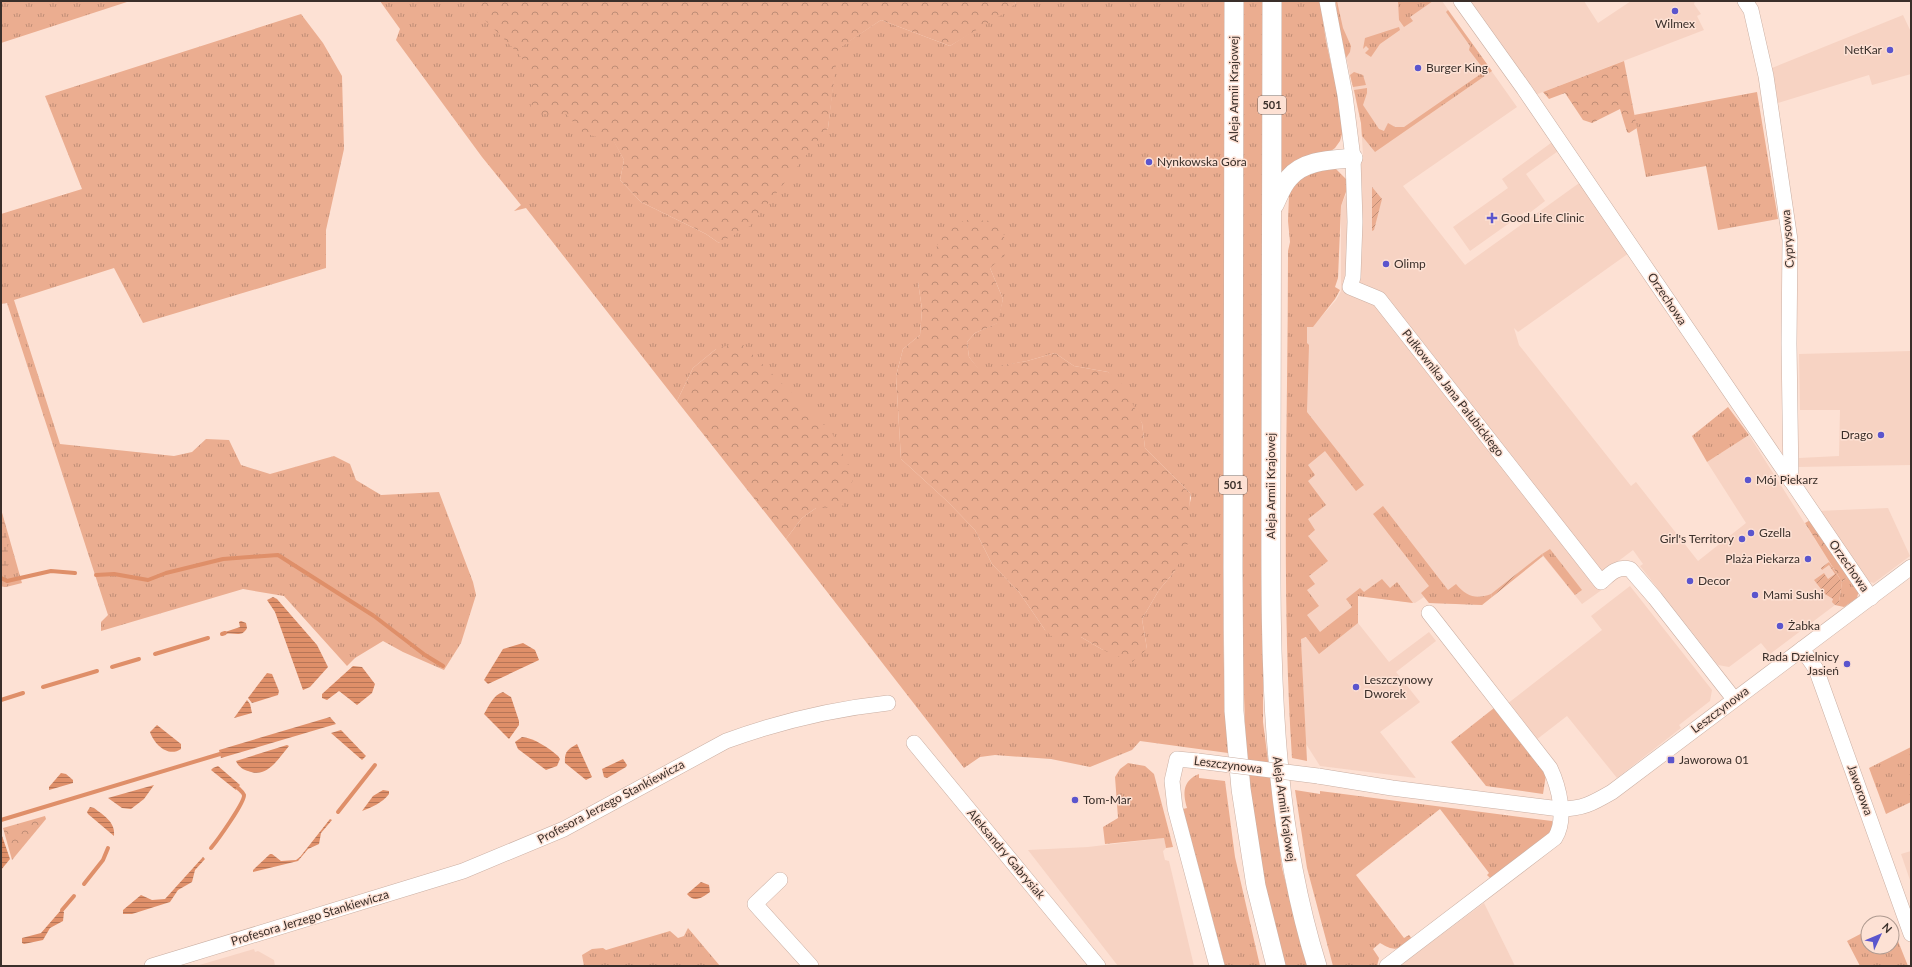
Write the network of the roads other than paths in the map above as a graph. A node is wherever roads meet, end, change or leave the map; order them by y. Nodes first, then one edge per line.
1 (1234, 1) edge
2 (1272, 1) edge
3 (1327, 1) edge
4 (1461, 1) edge
5 (1745, 1) edge
6 (1353, 158) junction
7 (1272, 208) junction
8 (1791, 481) junction
9 (1911, 567) edge
10 (1871, 598) junction
11 (1429, 613) dead end
12 (1802, 649) junction
13 (1734, 698) junction
14 (888, 703) dead end
15 (914, 743) dead end
16 (1560, 809) junction
17 (780, 880) dead end
18 (1911, 934) edge
19 (152, 966) edge
20 (811, 966) edge
21 (1098, 966) edge
22 (1217, 966) edge
23 (1276, 966) edge
24 (1317, 966) edge
25 (1387, 966) edge

1 - 23 main road, Aleja Armii Krajowej / 501
2 - 7 main road, Aleja Armii Krajowej / 501
3 - 6 street, Pułkownika Jana Pałubickiego
4 - 8 street, Orzechowa
5 - 8 street, Cyprysowa
6 - 7 main road
6 - 13 street, Pułkownika Jana Pałubickiego
7 - 24 main road, Aleja Armii Krajowej / 501
8 - 10 street, Orzechowa
9 - 10 street, Leszczynowa
10 - 12 street, Leszczynowa
11 - 16 street
12 - 13 street, Leszczynowa
12 - 18 street, Jaworowa
13 - 16 street, Leszczynowa
14 - 19 street, Profesora Jerzego Stankiewicza
15 - 21 street, Aleksandry Gabrysiak
16 - 22 street, Leszczynowa, bridge
16 - 25 street
17 - 20 street

